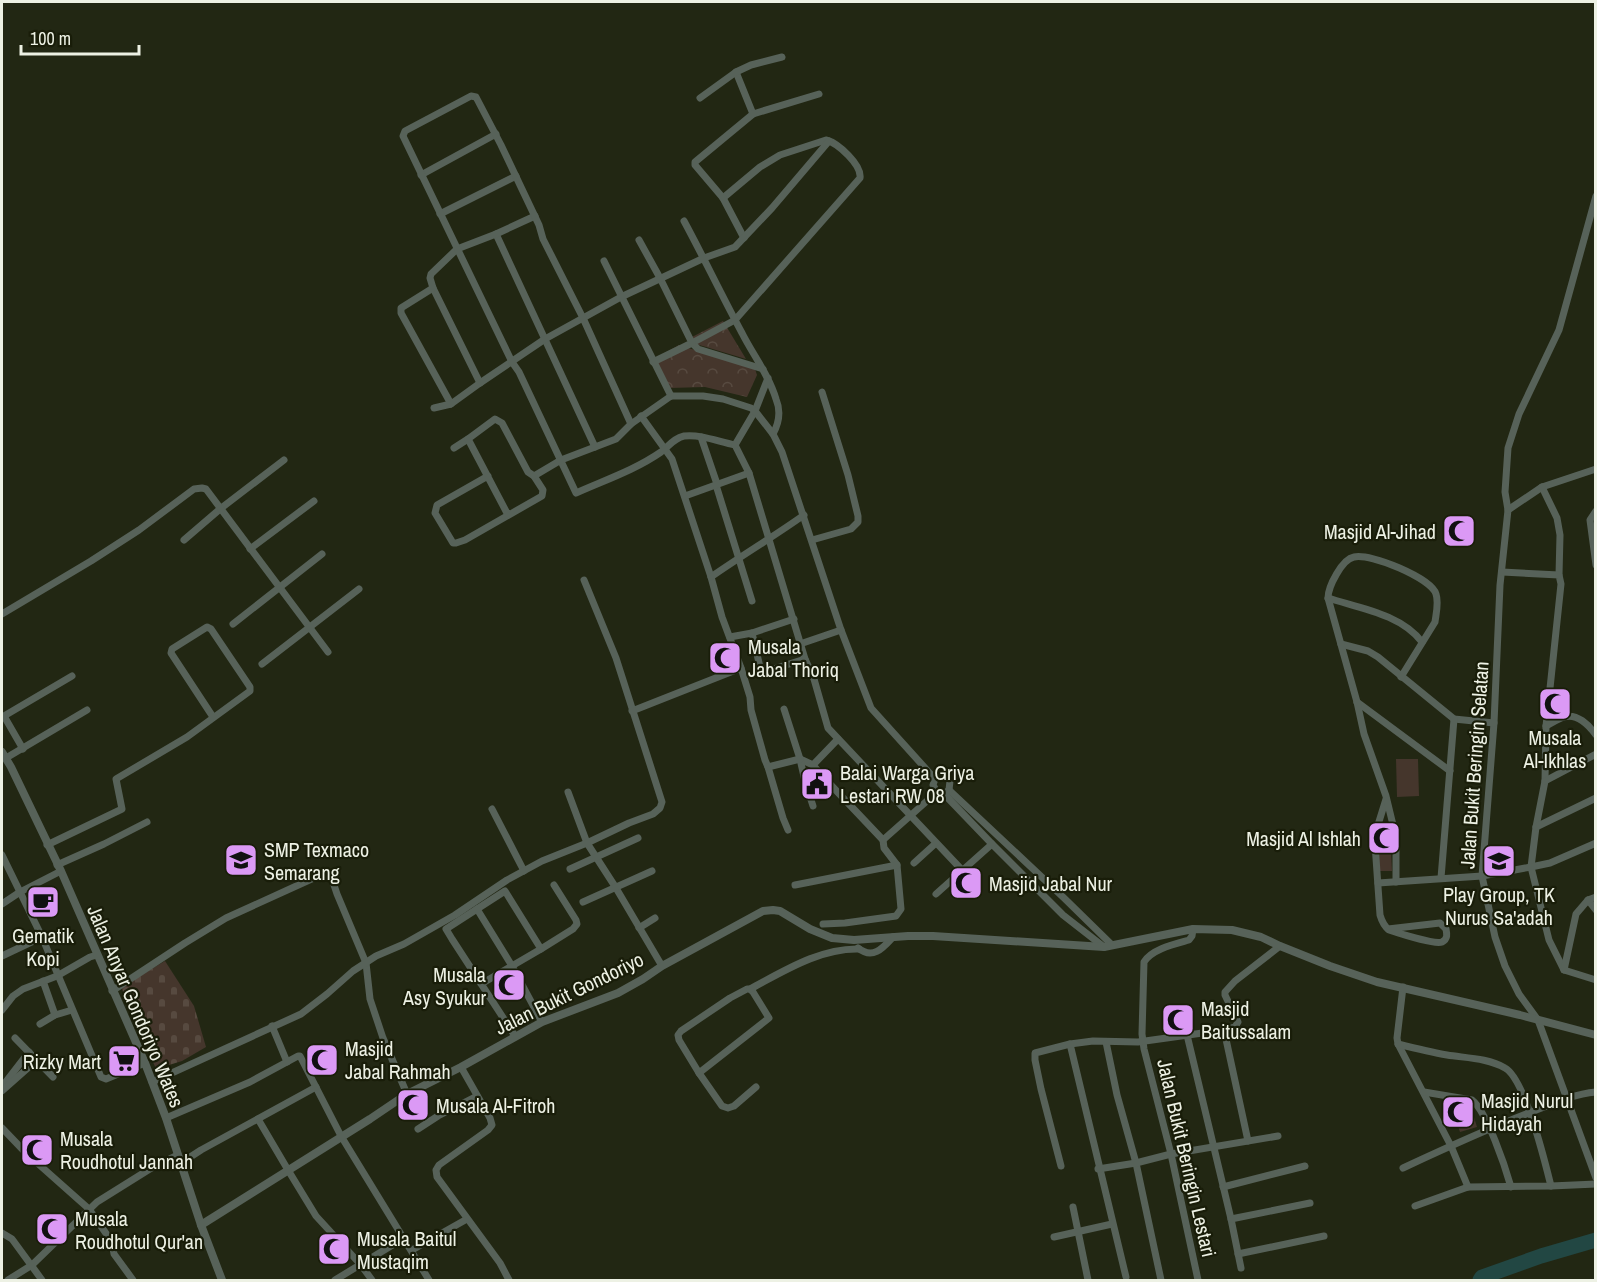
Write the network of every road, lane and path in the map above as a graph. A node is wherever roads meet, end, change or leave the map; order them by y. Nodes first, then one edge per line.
1 (782, 57) dead end
2 (736, 72) junction
3 (819, 94) dead end
4 (700, 98) dead end
5 (753, 114) junction
6 (495, 134) junction
7 (830, 141) junction
8 (421, 175) junction
9 (516, 176) junction
10 (1596, 196) edge
11 (723, 198) junction
12 (440, 214) junction
13 (535, 216) junction
14 (684, 221) dead end
15 (496, 234) junction
16 (744, 238) junction
17 (639, 240) dead end
18 (457, 249) junction
19 (704, 258) junction
20 (604, 261) dead end
21 (660, 278) junction
22 (433, 288) junction
23 (621, 297) junction
24 (583, 318) junction
25 (735, 320) junction
26 (545, 339) junction
27 (692, 343) junction
28 (512, 362) junction
29 (653, 362) junction
30 (763, 369) junction
31 (768, 378) junction
32 (480, 383) junction
33 (822, 392) dead end
34 (671, 396) junction
35 (452, 404) junction
36 (434, 408) dead end
37 (755, 411) junction
38 (641, 416) junction
39 (630, 424) junction
40 (773, 434) junction
41 (702, 437) junction
42 (468, 439) junction
43 (735, 446) junction
44 (595, 447) junction
45 (454, 448) dead end
46 (665, 449) junction
47 (284, 460) dead end
48 (561, 460) junction
49 (1596, 469) edge
50 (749, 474) junction
51 (488, 476) junction
52 (534, 476) junction
53 (717, 484) junction
54 (1542, 487) junction
55 (685, 496) junction
56 (314, 501) dead end
57 (220, 509) junction
58 (1508, 510) junction
59 (1596, 511) edge
60 (508, 515) junction
61 (804, 515) junction
62 (770, 539) junction
63 (184, 540) dead end
64 (812, 540) junction
65 (250, 549) junction
66 (322, 554) dead end
67 (738, 558) junction
68 (1596, 566) edge
69 (1502, 572) junction
70 (1559, 575) junction
71 (711, 577) junction
72 (584, 580) dead end
73 (279, 588) junction
74 (359, 589) dead end
75 (1328, 598) junction
76 (752, 601) dead end
77 (2, 614) edge
78 (794, 619) junction
79 (233, 624) dead end
80 (309, 626) junction
81 (841, 630) junction
82 (752, 633) junction
83 (730, 637) junction
84 (1422, 642) junction
85 (800, 644) junction
86 (1341, 644) junction
87 (328, 652) dead end
88 (805, 659) junction
89 (261, 664) dead end
90 (741, 668) junction
91 (72, 676) dead end
92 (1401, 677) junction
93 (1357, 702) junction
94 (784, 709) dead end
95 (87, 710) dead end
96 (632, 711) junction
97 (3, 717) edge
98 (213, 717) junction
99 (1454, 719) junction
100 (1494, 723) junction
101 (1546, 726) junction
102 (1596, 735) edge
103 (838, 739) junction
104 (23, 748) junction
105 (1596, 754) edge
106 (4, 755) edge
107 (800, 759) junction
108 (813, 765) junction
109 (768, 767) junction
110 (1450, 771) junction
111 (935, 779) junction
112 (1545, 781) junction
113 (568, 792) dead end
114 (944, 792) junction
115 (1386, 796) junction
116 (1596, 798) edge
117 (813, 806) dead end
118 (492, 809) dead end
119 (910, 816) junction
120 (147, 822) dead end
121 (1536, 827) junction
122 (788, 830) dead end
123 (638, 838) dead end
124 (883, 840) junction
125 (587, 843) junction
126 (936, 843) junction
127 (1596, 843) edge
128 (992, 844) junction
129 (47, 845) junction
130 (2, 855) edge
131 (597, 857) junction
132 (914, 863) dead end
133 (897, 865) junction
134 (1531, 867) junction
135 (59, 868) junction
136 (570, 869) dead end
137 (962, 870) junction
138 (524, 871) junction
139 (652, 871) dead end
140 (1482, 876) junction
141 (1441, 878) junction
142 (1396, 882) junction
143 (1378, 883) junction
144 (554, 885) dead end
145 (795, 885) dead end
146 (616, 888) junction
147 (20, 892) junction
148 (936, 894) dead end
149 (1592, 899) edge
150 (584, 902) dead end
151 (2, 904) edge
152 (477, 909) junction
153 (1596, 910) edge
154 (655, 918) dead end
155 (823, 924) dead end
156 (639, 928) junction
157 (1193, 929) junction
158 (1388, 929) junction
159 (42, 937) junction
160 (893, 937) junction
161 (854, 940) junction
162 (1108, 946) junction
163 (1280, 946) junction
164 (541, 949) junction
165 (859, 949) junction
166 (97, 955) junction
167 (2, 956) edge
168 (366, 963) junction
169 (512, 966) junction
170 (662, 966) junction
171 (1564, 970) junction
172 (57, 976) junction
173 (1596, 980) edge
174 (43, 981) junction
175 (481, 984) junction
176 (1403, 987) junction
177 (750, 990) junction
178 (112, 991) junction
179 (13, 996) junction
180 (2, 1002) edge
181 (2, 1010) edge
182 (72, 1010) junction
183 (56, 1015) junction
184 (1538, 1020) junction
185 (542, 1022) junction
186 (40, 1024) dead end
187 (272, 1026) junction
188 (1224, 1030) junction
189 (1187, 1035) junction
190 (1596, 1035) edge
191 (515, 1036) junction
192 (15, 1038) dead end
193 (1143, 1041) junction
194 (1106, 1042) junction
195 (1070, 1044) junction
196 (1398, 1044) junction
197 (29, 1052) junction
198 (37, 1060) junction
199 (287, 1062) junction
200 (145, 1063) junction
201 (461, 1067) junction
202 (699, 1073) junction
203 (53, 1077) dead end
204 (152, 1082) junction
205 (316, 1087) junction
206 (756, 1087) dead end
207 (2, 1089) edge
208 (1424, 1092) junction
209 (1596, 1092) edge
210 (407, 1094) junction
211 (477, 1096) junction
212 (1567, 1098) junction
213 (1530, 1112) junction
214 (166, 1118) junction
215 (258, 1119) junction
216 (2, 1128) edge
217 (1490, 1128) junction
218 (418, 1129) dead end
219 (341, 1136) junction
220 (1278, 1136) dead end
221 (1248, 1141) junction
222 (1451, 1146) junction
223 (1213, 1148) junction
224 (1171, 1154) junction
225 (180, 1159) junction
226 (1136, 1163) junction
227 (1061, 1166) dead end
228 (1305, 1166) dead end
229 (1403, 1168) dead end
230 (1098, 1169) junction
231 (288, 1170) junction
232 (1596, 1178) edge
233 (1596, 1184) edge
234 (1551, 1186) junction
235 (1223, 1187) junction
236 (1468, 1187) junction
237 (1511, 1187) junction
238 (1310, 1203) dead end
239 (1415, 1206) dead end
240 (1072, 1207) dead end
241 (89, 1209) junction
242 (466, 1219) junction
243 (1231, 1220) junction
244 (1112, 1224) junction
245 (201, 1225) junction
246 (2, 1233) edge
247 (1077, 1233) junction
248 (1324, 1236) dead end
249 (1054, 1237) dead end
250 (404, 1238) junction
251 (411, 1250) junction
252 (1238, 1254) junction
253 (361, 1264) junction
254 (32, 1265) junction
255 (1241, 1268) dead end
256 (1125, 1277) dead end
257 (8, 1281) edge
258 (42, 1281) edge
259 (133, 1281) edge
260 (222, 1281) edge
261 (335, 1281) edge
262 (372, 1281) edge
263 (429, 1281) edge
264 (509, 1281) edge
265 (1088, 1281) edge
266 (1161, 1281) edge
267 (1198, 1281) edge

1 - 2 street
2 - 4 street
2 - 5 street
3 - 5 street
5 - 11 street
6 - 8 street
6 - 8 street
6 - 9 street
7 - 11 street
7 - 16 street
7 - 25 street
8 - 12 street
9 - 12 street
9 - 13 street
10 - 58 street, Jalan Bukit Beringin Selatan
11 - 16 street
12 - 18 street
13 - 15 street
13 - 24 street
14 - 19 street
15 - 18 street
15 - 26 street
16 - 19 street
17 - 21 street
18 - 22 street
18 - 28 street
19 - 21 street
19 - 25 street
20 - 23 street
21 - 23 street
21 - 27 street
22 - 32 street
22 - 35 street
23 - 24 street
23 - 29 street
24 - 26 street
24 - 39 street
25 - 27 street
25 - 30 street
26 - 28 street
26 - 44 street
27 - 29 street
27 - 30 street
28 - 32 street
28 - 48 street
29 - 34 street
30 - 31 street
31 - 37 street
31 - 40 street
32 - 35 street
33 - 64 street
34 - 37 street
34 - 38 street
35 - 36 street
37 - 40 street
37 - 43 street
38 - 39 street
38 - 46 street
39 - 44 street
40 - 61 street
41 - 43 street
41 - 46 street
41 - 53 street
42 - 45 street
42 - 51 street
42 - 52 street
43 - 50 street
44 - 48 street
46 - 48 street
46 - 55 street
47 - 57 street
48 - 52 street
49 - 54 street
50 - 53 street
50 - 62 street
51 - 60 street
51 - 60 street
52 - 60 street
53 - 55 street
53 - 67 street
54 - 58 street
54 - 70 street
55 - 71 street
56 - 65 street
57 - 63 street
57 - 65 street
57 - 77 street
58 - 69 street, Jalan Bukit Beringin Selatan
59 - 68 street
61 - 62 street
61 - 64 street
62 - 67 street
62 - 78 street
64 - 81 street
65 - 73 street
66 - 73 street
67 - 71 street
67 - 76 street
69 - 70 street
69 - 100 street, Jalan Bukit Beringin Selatan
70 - 101 street
71 - 83 street
72 - 96 street
73 - 79 street
73 - 80 street
74 - 80 street
75 - 84 street
75 - 84 street
75 - 86 street
78 - 82 street
78 - 85 street
80 - 87 street
80 - 89 street
81 - 85 street
81 - 111 street
82 - 83 street
82 - 88 street
83 - 90 street
84 - 92 street
85 - 88 street
86 - 92 street
86 - 93 street
88 - 103 street
90 - 96 street
90 - 109 street
91 - 97 street
92 - 99 street
93 - 110 street
93 - 115 street
94 - 107 street
95 - 104 street
96 - 125 street
97 - 104 street
98 - 98 street
98 - 129 street
99 - 100 street
99 - 110 street
100 - 140 street, Jalan Bukit Beringin Selatan
101 - 102 street
101 - 112 street
103 - 108 street
103 - 119 street
104 - 106 street
105 - 112 street
106 - 129 street, Jalan Anyar Gondoriyo Wates
107 - 108 street
107 - 109 street
107 - 117 street
108 - 124 street
109 - 122 street
110 - 141 street
111 - 114 street
111 - 114 street
112 - 121 street
113 - 125 street
114 - 119 street
114 - 128 street
114 - 162 street
115 - 142 street
115 - 143 street
116 - 121 street
118 - 138 street
119 - 124 street
119 - 126 street
120 - 135 street
121 - 134 street
123 - 131 street
124 - 133 street
125 - 131 street
125 - 138 street
126 - 132 street
126 - 137 street
127 - 134 street
128 - 137 street
128 - 162 street
129 - 135 street, Jalan Anyar Gondoriyo Wates
130 - 147 street
131 - 136 street
131 - 146 street
133 - 145 street
133 - 155 street
134 - 140 street
134 - 171 street
135 - 147 street
135 - 166 street, Jalan Anyar Gondoriyo Wates
137 - 148 street
138 - 168 street
139 - 146 street
140 - 141 street
140 - 184 street, Jalan Bukit Beringin Selatan
141 - 142 street
142 - 143 street
143 - 158 street
144 - 164 street
146 - 150 street
146 - 156 street
147 - 151 street
147 - 159 street
149 - 153 street
149 - 171 street
152 - 164 street
152 - 169 street
152 - 175 street
154 - 156 street
156 - 170 street
157 - 162 street, Jalan Bukit Gondoriyo
157 - 163 street, Jalan Bukit Gondoriyo
157 - 193 street, Jalan Bukit Beringin Lestari
158 - 158 street
159 - 167 street
159 - 172 street
160 - 161 street, Jalan Bukit Gondoriyo
160 - 162 street, Jalan Bukit Gondoriyo
160 - 165 street
161 - 165 street
161 - 170 street, Jalan Bukit Gondoriyo
163 - 176 street, Jalan Bukit Gondoriyo
163 - 188 street
164 - 169 street
165 - 177 street
166 - 172 street
166 - 178 street, Jalan Anyar Gondoriyo Wates
168 - 178 street
168 - 187 street
168 - 210 street
169 - 175 street
169 - 185 street
170 - 185 street, Jalan Bukit Gondoriyo
171 - 173 street
172 - 174 street
172 - 182 street
174 - 179 street
174 - 183 street
175 - 191 street
176 - 184 street, Jalan Bukit Gondoriyo
176 - 196 street
177 - 202 street
177 - 202 street
178 - 200 street, Jalan Anyar Gondoriyo Wates
179 - 180 street
179 - 181 street
182 - 183 street
182 - 200 street
183 - 186 street
184 - 190 street, Jalan Bukit Gondoriyo
184 - 212 street, Jalan Bukit Beringin Selatan
185 - 191 street, Jalan Bukit Gondoriyo
187 - 199 street
187 - 204 street
188 - 189 street
188 - 221 street
189 - 193 street
189 - 223 street
191 - 201 street, Jalan Bukit Gondoriyo
192 - 197 street
193 - 194 street
193 - 224 street, Jalan Bukit Beringin Lestari
194 - 195 street
194 - 226 street
195 - 227 street
195 - 230 street
196 - 208 street
196 - 213 street
197 - 198 street
197 - 207 street
198 - 203 street
198 - 207 street
199 - 205 street
199 - 214 street
200 - 204 street, Jalan Anyar Gondoriyo Wates
201 - 210 street, Jalan Bukit Gondoriyo
201 - 211 street
202 - 206 street
204 - 214 street, Jalan Anyar Gondoriyo Wates
205 - 215 street
205 - 219 street
208 - 217 street
208 - 222 street
209 - 212 street
210 - 219 street, Jalan Bukit Gondoriyo
211 - 218 street
211 - 242 street
212 - 213 street
212 - 232 street, Jalan Bukit Beringin Selatan
213 - 217 street
213 - 234 street
214 - 225 street, Jalan Anyar Gondoriyo Wates
215 - 225 street
215 - 231 street
216 - 241 street
217 - 222 street
217 - 237 street
219 - 231 street, Jalan Bukit Gondoriyo
219 - 250 street
220 - 221 street
221 - 223 street
222 - 229 street
222 - 236 street
223 - 224 street
223 - 235 street
224 - 226 street
224 - 267 street, Jalan Bukit Beringin Lestari
225 - 241 street
225 - 245 street, Jalan Anyar Gondoriyo Wates
226 - 230 street
226 - 266 street
228 - 235 street
230 - 244 street
231 - 245 street, Jalan Bukit Gondoriyo
231 - 253 street
233 - 234 street
234 - 237 street
235 - 243 street
236 - 237 street
236 - 239 street
238 - 243 street
240 - 247 street
241 - 254 street
241 - 259 street
242 - 251 street
242 - 264 street
243 - 252 street
244 - 247 street
244 - 256 street
245 - 260 street, Jalan Anyar Gondoriyo Wates
246 - 254 street
247 - 249 street
247 - 265 street
248 - 252 street
250 - 251 street
250 - 253 street
251 - 263 street
252 - 255 street
253 - 261 street
253 - 262 street
254 - 257 street
254 - 258 street

